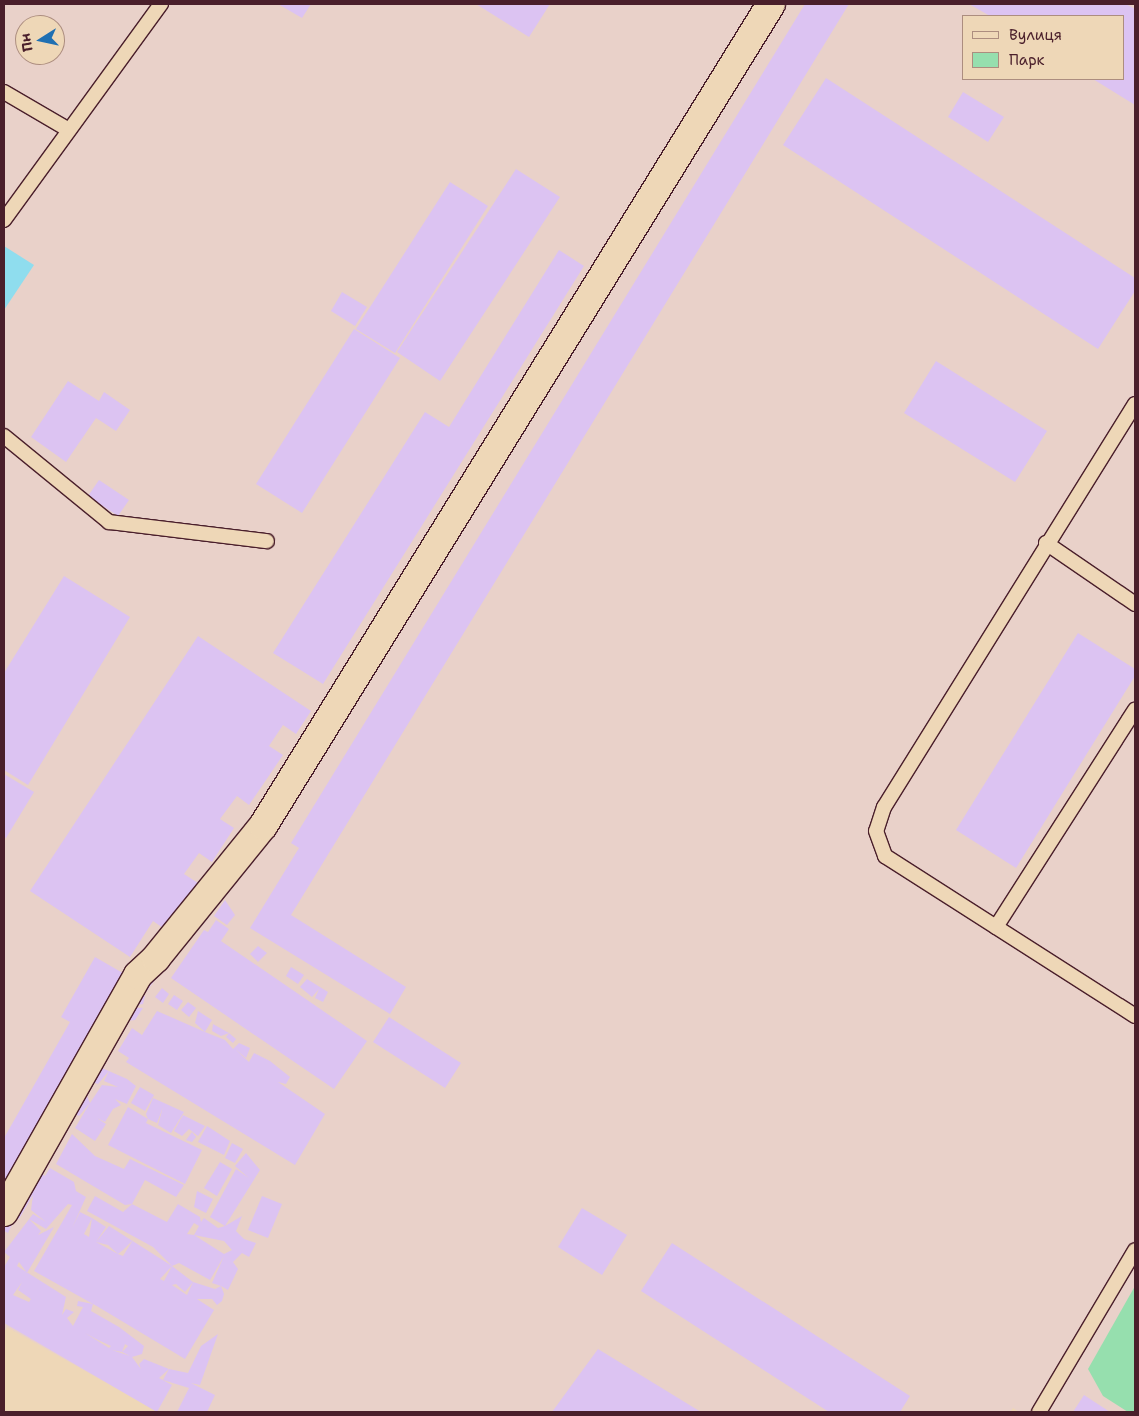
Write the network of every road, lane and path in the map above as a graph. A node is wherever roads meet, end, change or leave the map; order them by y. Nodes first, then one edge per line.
1 (161, 4) edge
2 (772, 4) edge
3 (4, 92) edge
4 (69, 130) junction
5 (4, 220) edge
6 (1135, 404) edge
7 (4, 436) edge
8 (268, 541) dead end
9 (1046, 543) junction
10 (1135, 604) edge
11 (1135, 710) edge
12 (996, 927) junction
13 (1135, 1016) edge
14 (4, 1212) edge
15 (1135, 1250) edge
16 (1039, 1412) edge

1 - 4 lane
2 - 14 street
3 - 4 lane
4 - 5 lane
6 - 9 lane
7 - 8 lane
9 - 10 lane
9 - 12 lane
11 - 12 lane
12 - 13 lane
15 - 16 lane

